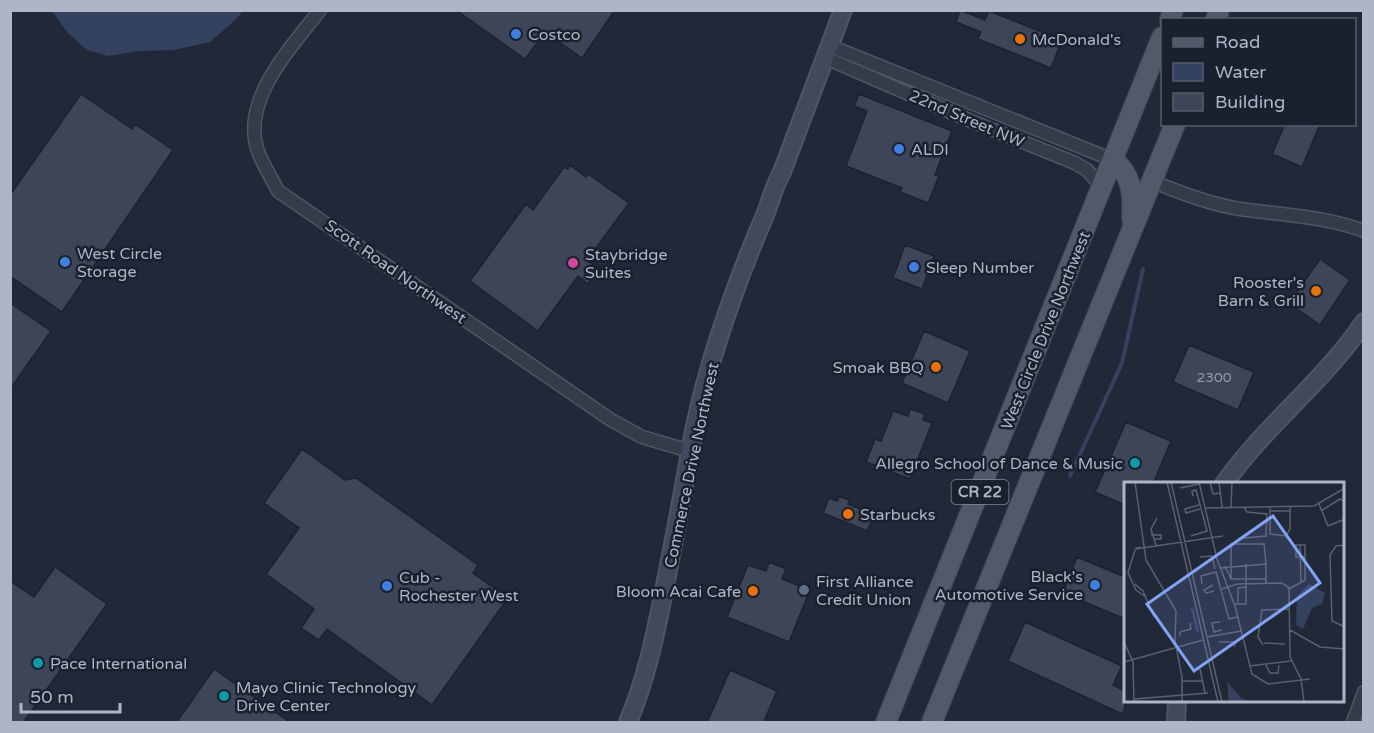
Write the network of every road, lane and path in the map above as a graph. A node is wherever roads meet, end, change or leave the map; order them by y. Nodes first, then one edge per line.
1 (320, 10) edge
2 (843, 10) edge
3 (1161, 40) edge
4 (828, 52) junction
5 (1173, 126) edge
6 (1113, 160) junction
7 (1152, 181) junction
8 (1102, 187) junction
9 (1132, 228) junction
10 (1364, 231) edge
11 (1364, 322) edge
12 (690, 451) junction
13 (1226, 482) edge
14 (1364, 692) edge
15 (1177, 703) edge
16 (628, 723) edge
17 (886, 723) edge
18 (932, 723) edge
19 (1176, 723) edge
20 (1353, 723) edge

1 - 12 street, Scott Road Northwest
2 - 4 street, Commerce Drive Northwest
3 - 6 main road, West Circle Drive Northwest / CR 22
4 - 6 street, 22nd Street NW
4 - 8 street, 22nd Street NW
4 - 12 street, Commerce Drive Northwest
5 - 7 main road, CR 22
6 - 8 main road, West Circle Drive Northwest / CR 22
6 - 9 main road
7 - 9 main road, CR 22
7 - 10 street
8 - 17 main road, West Circle Drive Northwest / CR 22
9 - 18 main road, CR 22
11 - 13 street
12 - 16 street, Commerce Drive Northwest
14 - 20 street
15 - 19 street

